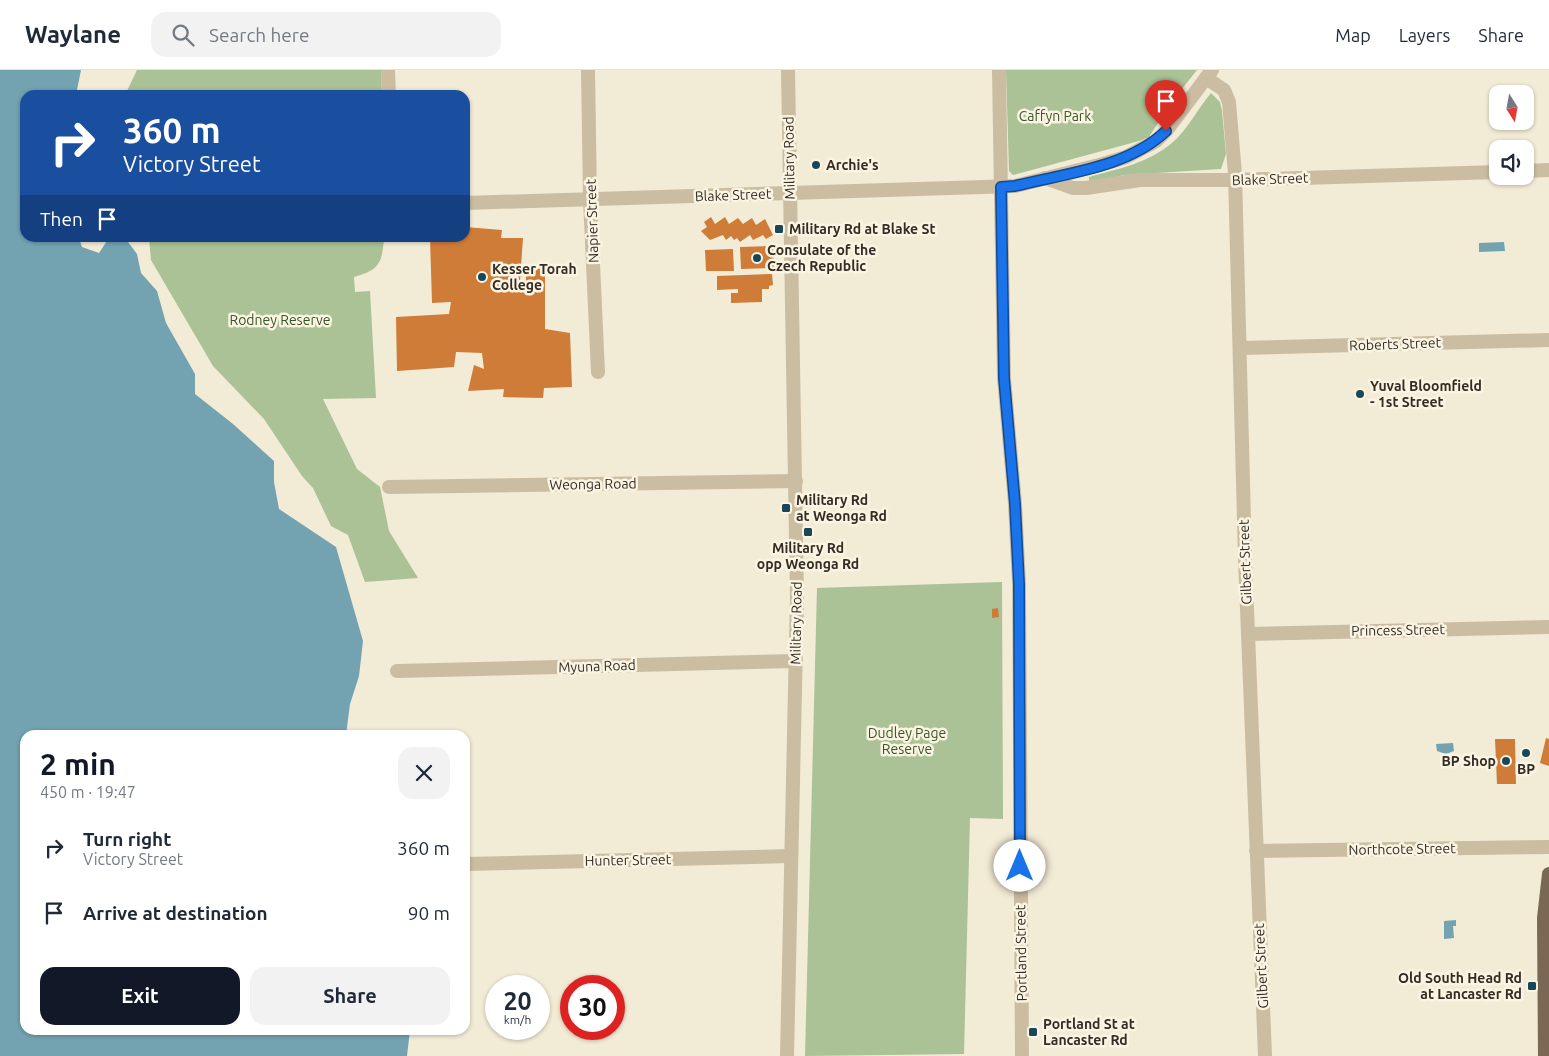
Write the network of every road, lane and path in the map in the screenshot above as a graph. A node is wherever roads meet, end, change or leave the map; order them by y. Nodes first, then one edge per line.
1 (388, 70) edge
2 (588, 70) edge
3 (788, 70) edge
4 (999, 70) edge
5 (1209, 74) edge
6 (389, 90) edge
7 (1549, 170) edge
8 (1534, 171) edge
9 (1489, 172) edge
10 (1045, 178) junction
11 (1235, 180) junction
12 (1001, 187) junction
13 (790, 193) junction
14 (590, 199) junction
15 (470, 203) edge
16 (1549, 340) edge
17 (1240, 348) junction
18 (598, 372) dead end
19 (796, 481) junction
20 (389, 487) dead end
21 (1549, 626) edge
22 (1248, 634) junction
23 (796, 661) junction
24 (397, 671) dead end
25 (1549, 847) edge
26 (1256, 851) junction
27 (791, 856) junction
28 (470, 864) edge
29 (1549, 874) edge
30 (787, 1056) edge
31 (1022, 1056) edge
32 (1265, 1056) edge
33 (1545, 1056) edge

1 - 6 street
2 - 14 street, Napier Street
3 - 13 street, Military Road
4 - 12 street, Portland Street
5 - 10 street, Blake Street
5 - 11 street, Gilbert Street
7 - 8 street
9 - 11 street, Blake Street
10 - 11 street, Blake Street
10 - 12 street, Blake Street
11 - 17 street, Gilbert Street
12 - 13 street, Blake Street
12 - 31 street, Portland Street
13 - 14 street, Blake Street
13 - 19 street, Military Road
14 - 15 street, Blake Street
14 - 18 street, Napier Street
16 - 17 street, Roberts Street
17 - 22 street, Gilbert Street
19 - 20 street, Weonga Road
19 - 23 street, Military Road
21 - 22 street, Princess Street
22 - 26 street, Gilbert Street
23 - 24 street, Myuna Road
23 - 27 street, Military Road
25 - 26 street, Northcote Street
26 - 32 street, Gilbert Street
27 - 28 street, Hunter Street
27 - 30 street, Military Road
29 - 33 main road

